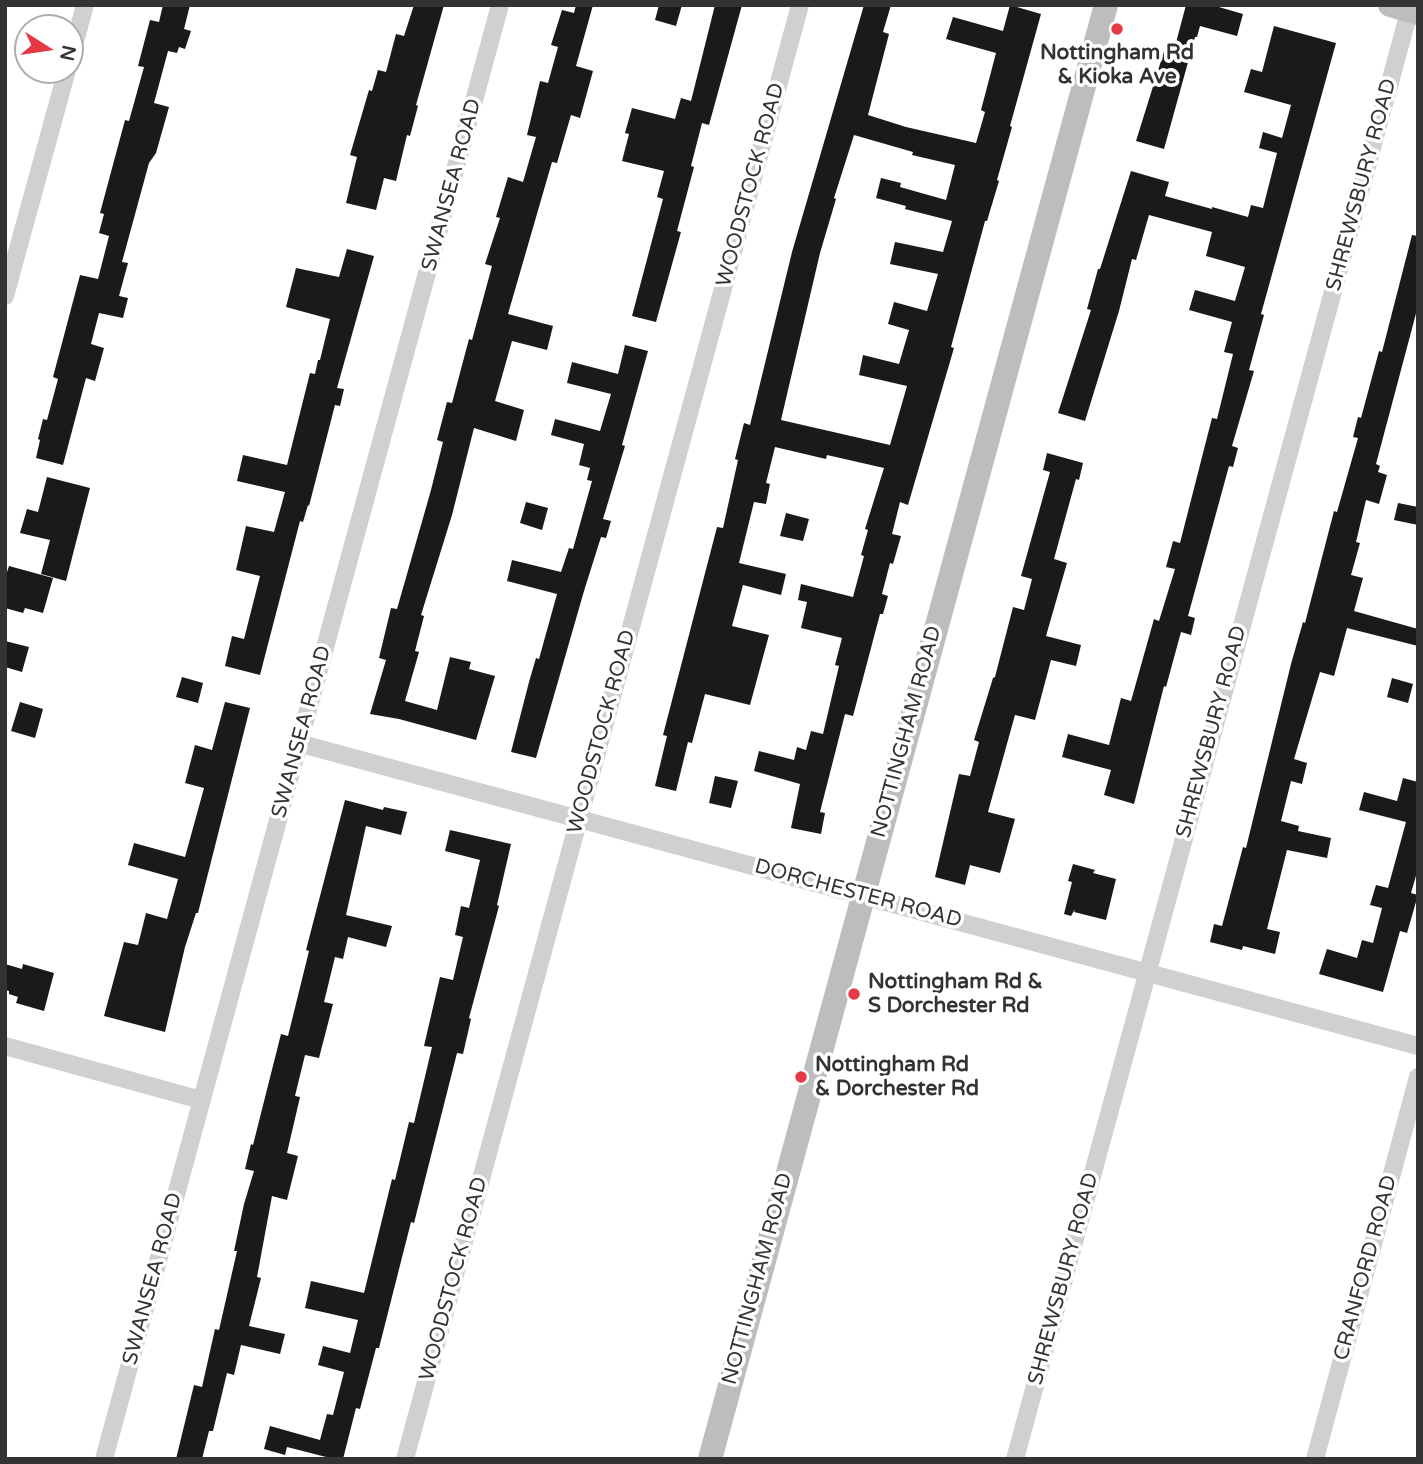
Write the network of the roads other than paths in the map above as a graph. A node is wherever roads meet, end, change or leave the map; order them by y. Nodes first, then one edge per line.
1 (500, 5) edge
2 (800, 5) edge
3 (1106, 5) edge
4 (1407, 8) edge
5 (63, 84) edge
6 (5, 296) edge
7 (298, 743) junction
8 (578, 818) junction
9 (862, 895) junction
10 (1147, 974) junction
11 (5, 1046) edge
12 (1418, 1046) edge
13 (1418, 1077) edge
14 (201, 1100) junction
15 (104, 1459) edge
16 (405, 1459) edge
17 (709, 1459) edge
18 (1015, 1459) edge
19 (1315, 1459) edge

1 - 7 street, SWANSEA ROAD
2 - 8 street, WOODSTOCK ROAD
3 - 9 street, NOTTINGHAM ROAD
4 - 10 street, SHREWSBURY ROAD
5 - 6 street
7 - 8 street, DORCHESTER ROAD
7 - 14 street, SWANSEA ROAD
8 - 9 street, DORCHESTER ROAD
8 - 16 street, WOODSTOCK ROAD
9 - 10 street, DORCHESTER ROAD
9 - 17 street, NOTTINGHAM ROAD
10 - 12 street, DORCHESTER ROAD
10 - 18 street, SHREWSBURY ROAD
11 - 14 street
13 - 19 street, CRANFORD ROAD
14 - 15 street, SWANSEA ROAD

